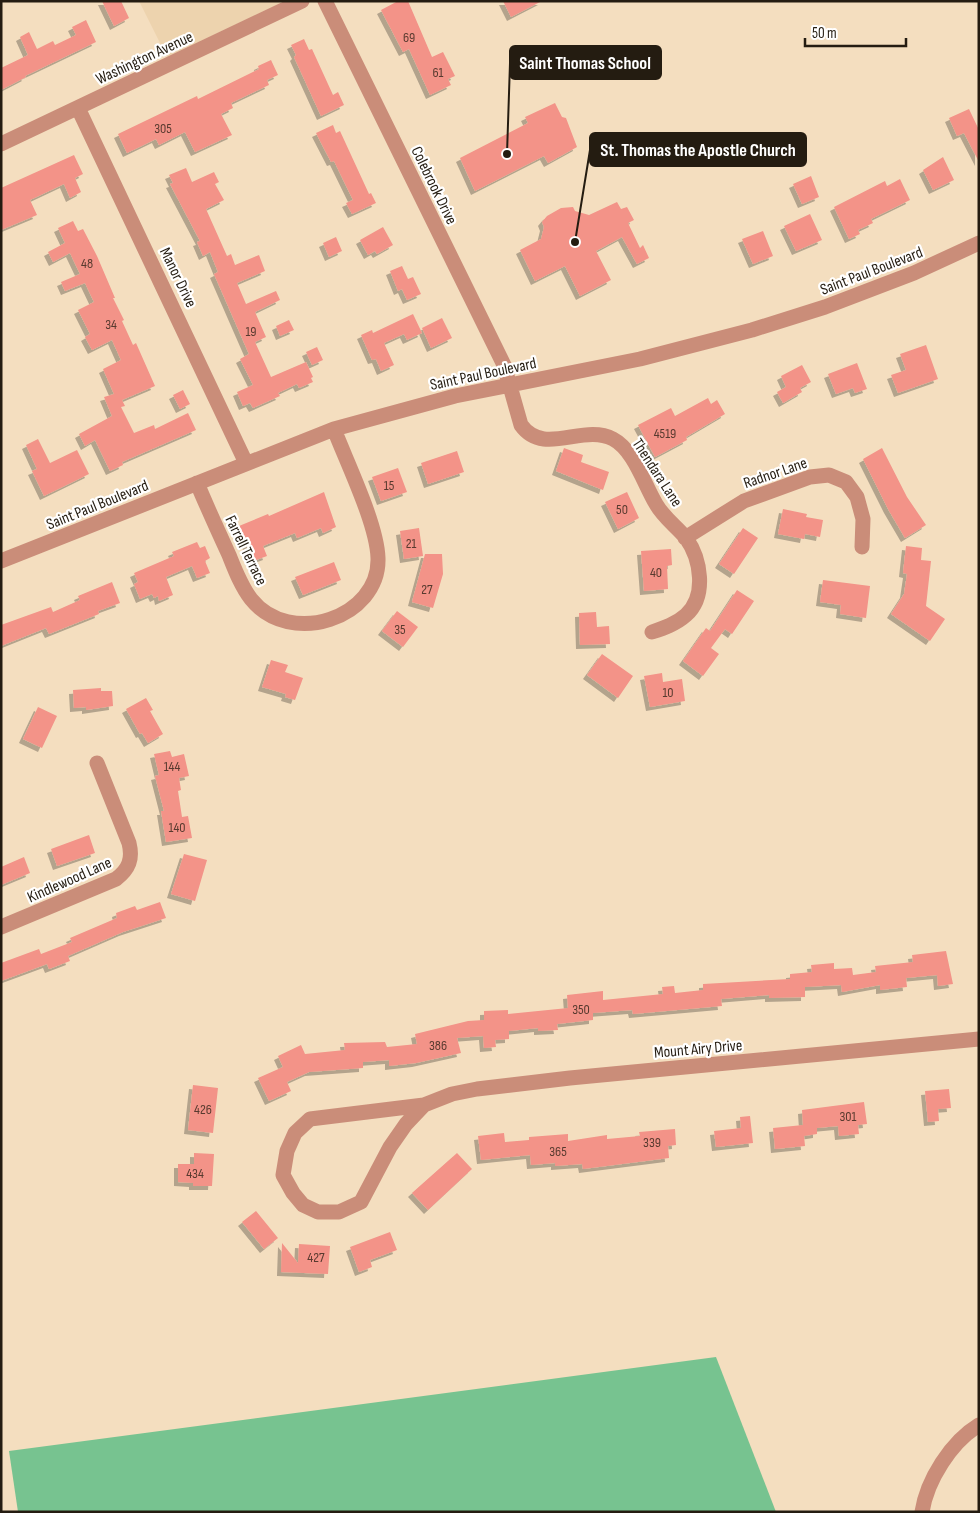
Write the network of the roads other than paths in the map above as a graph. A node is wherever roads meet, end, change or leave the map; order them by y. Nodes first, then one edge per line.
1 (302, 1) edge
2 (325, 1) edge
3 (78, 108) junction
4 (1, 144) edge
5 (979, 242) edge
6 (511, 385) junction
7 (334, 429) junction
8 (246, 463) junction
9 (197, 483) junction
10 (685, 538) junction
11 (862, 547) dead end
12 (1, 561) edge
13 (652, 632) dead end
14 (98, 763) dead end
15 (1, 927) edge
16 (979, 1039) edge
17 (424, 1105) junction
18 (979, 1424) edge
19 (922, 1512) edge

1 - 3 street, Washington Avenue
2 - 6 street, Colebrook Drive
3 - 4 street, Washington Avenue
3 - 8 street, Manor Drive
5 - 6 street, Saint Paul Boulevard
6 - 7 street, Saint Paul Boulevard
6 - 10 street, Thendara Lane
7 - 8 street, Saint Paul Boulevard
7 - 9 street, Farrell Terrace
8 - 9 street, Saint Paul Boulevard
9 - 12 street, Saint Paul Boulevard
10 - 11 street, Radnor Lane
10 - 13 street, Thendara Lane
14 - 15 street, Kindlewood Lane
16 - 17 street, Mount Airy Drive
17 - 17 street, Mount Airy Drive
18 - 19 street

